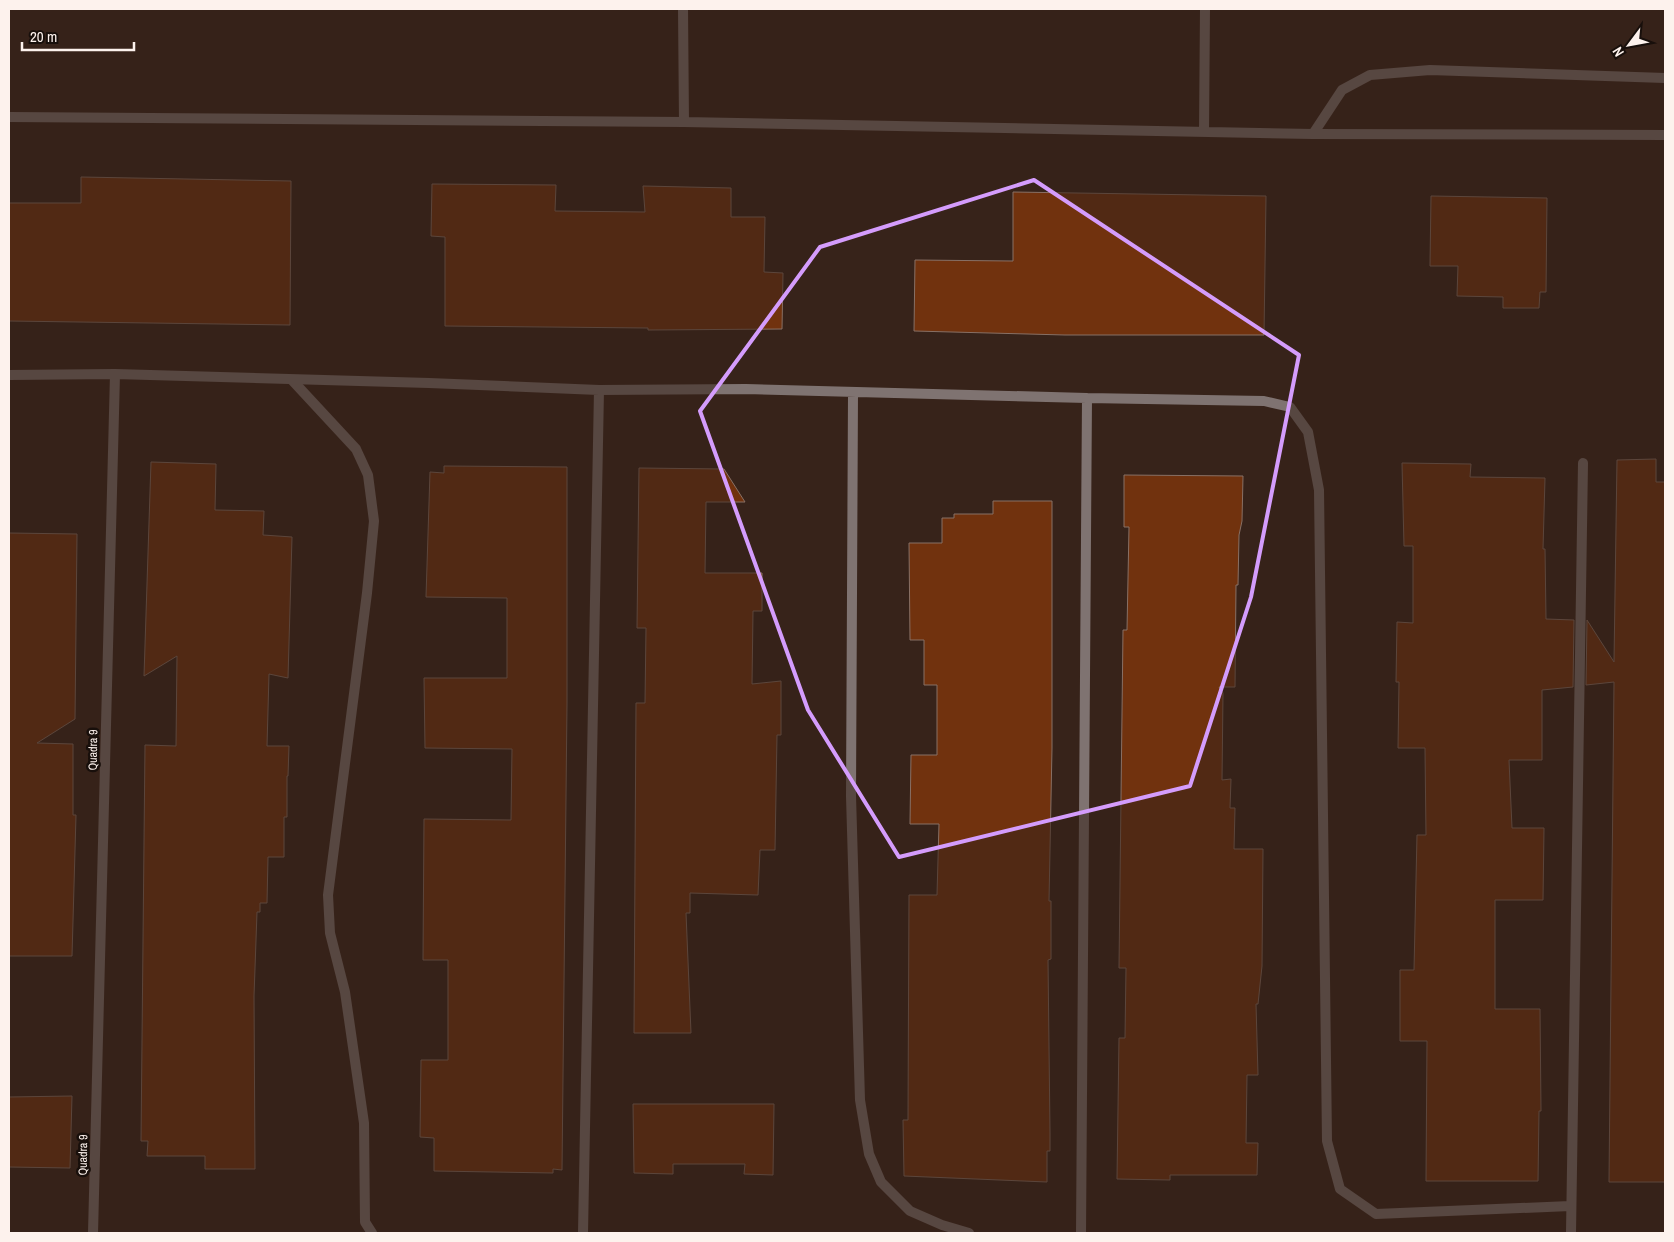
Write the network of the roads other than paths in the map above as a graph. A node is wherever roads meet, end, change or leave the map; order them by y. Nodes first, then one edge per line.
1 (683, 9) edge
2 (1205, 9) edge
3 (1665, 78) edge
4 (9, 117) edge
5 (684, 122) junction
6 (1204, 131) junction
7 (1314, 134) junction
8 (1665, 135) edge
9 (115, 374) junction
10 (9, 375) edge
11 (292, 380) junction
12 (599, 390) junction
13 (853, 393) junction
14 (1087, 398) junction
15 (1583, 463) dead end
16 (1570, 1206) junction
17 (93, 1233) edge
18 (372, 1233) edge
19 (584, 1233) edge
20 (969, 1233) edge
21 (1081, 1233) edge
22 (1570, 1233) edge

1 - 5 street
2 - 6 street
3 - 7 street
4 - 5 street
5 - 6 street
6 - 7 street
7 - 8 street
9 - 10 street
9 - 11 street
9 - 17 street, Quadra 9
11 - 12 street
11 - 18 street
12 - 13 street
12 - 19 street
13 - 14 street
13 - 20 street
14 - 16 street
14 - 21 street
15 - 16 street
16 - 22 street

